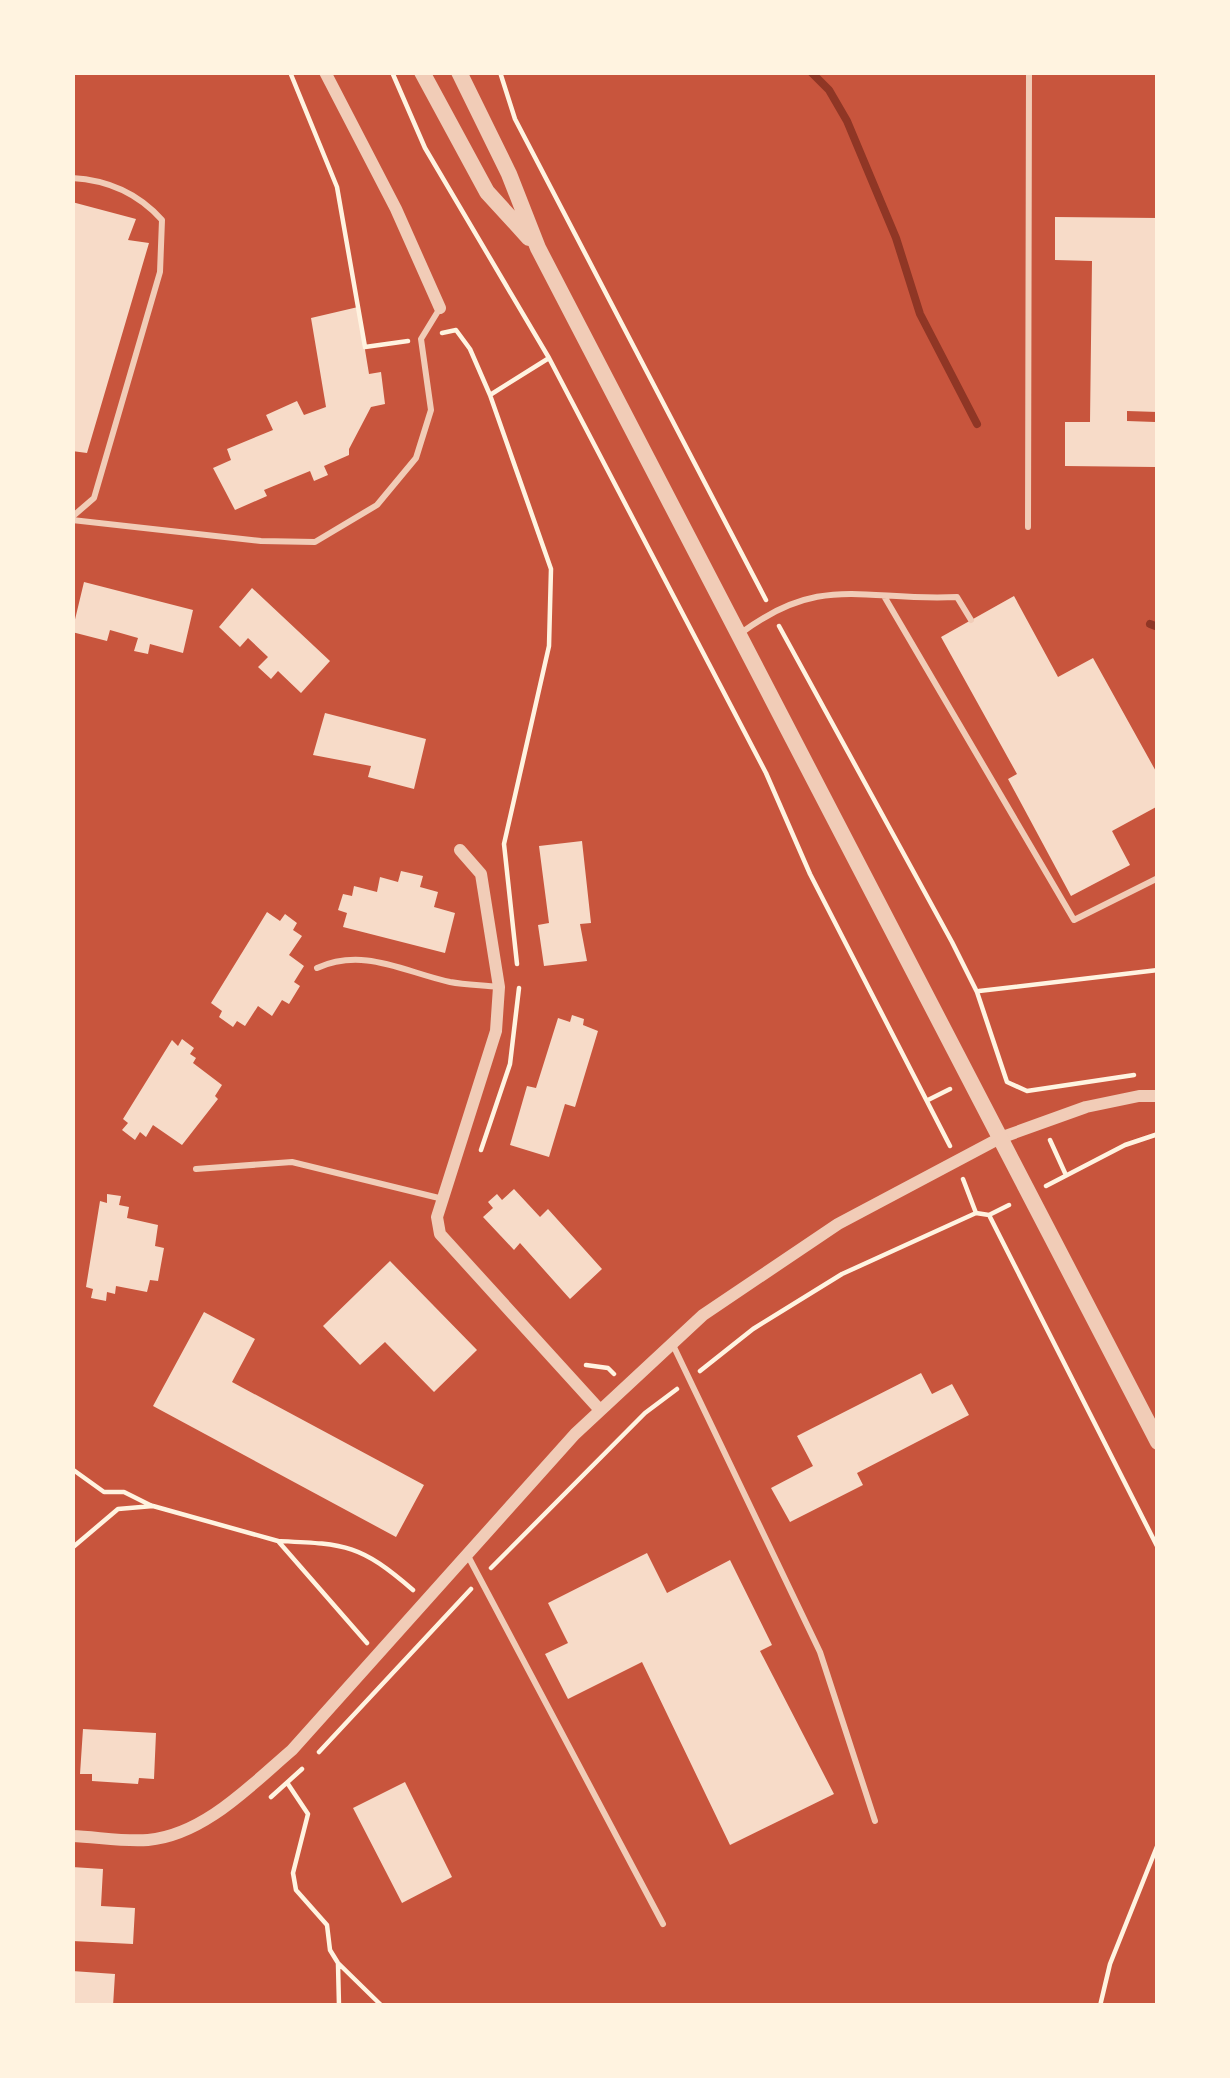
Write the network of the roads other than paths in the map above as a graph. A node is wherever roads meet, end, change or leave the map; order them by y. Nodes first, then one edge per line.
1 (325, 72) edge
2 (422, 72) edge
3 (459, 72) edge
4 (1029, 72) edge
5 (72, 178) edge
6 (538, 248) junction
7 (440, 308) joint
8 (72, 519) edge
9 (1028, 527) dead end
10 (884, 596) junction
11 (970, 620) dead end
12 (740, 633) junction
13 (460, 850) dead end
14 (1158, 878) edge
15 (317, 968) dead end
16 (499, 986) junction
17 (1158, 1096) edge
18 (1000, 1138) junction
19 (196, 1168) dead end
20 (443, 1198) junction
21 (671, 1342) junction
22 (600, 1410) junction
23 (1158, 1442) edge
24 (468, 1555) junction
25 (875, 1822) dead end
26 (72, 1836) edge
27 (663, 1924) dead end

1 - 7 street
2 - 6 street
3 - 6 street
4 - 9 lane
5 - 8 lane
6 - 12 street
7 - 8 lane
10 - 11 lane
10 - 12 lane
10 - 14 lane
12 - 18 street
13 - 16 street
15 - 16 lane
16 - 20 street
17 - 18 street
18 - 21 street
18 - 23 street
19 - 20 lane
20 - 22 street
21 - 22 street
21 - 25 lane
22 - 24 street
24 - 26 street
24 - 27 lane

